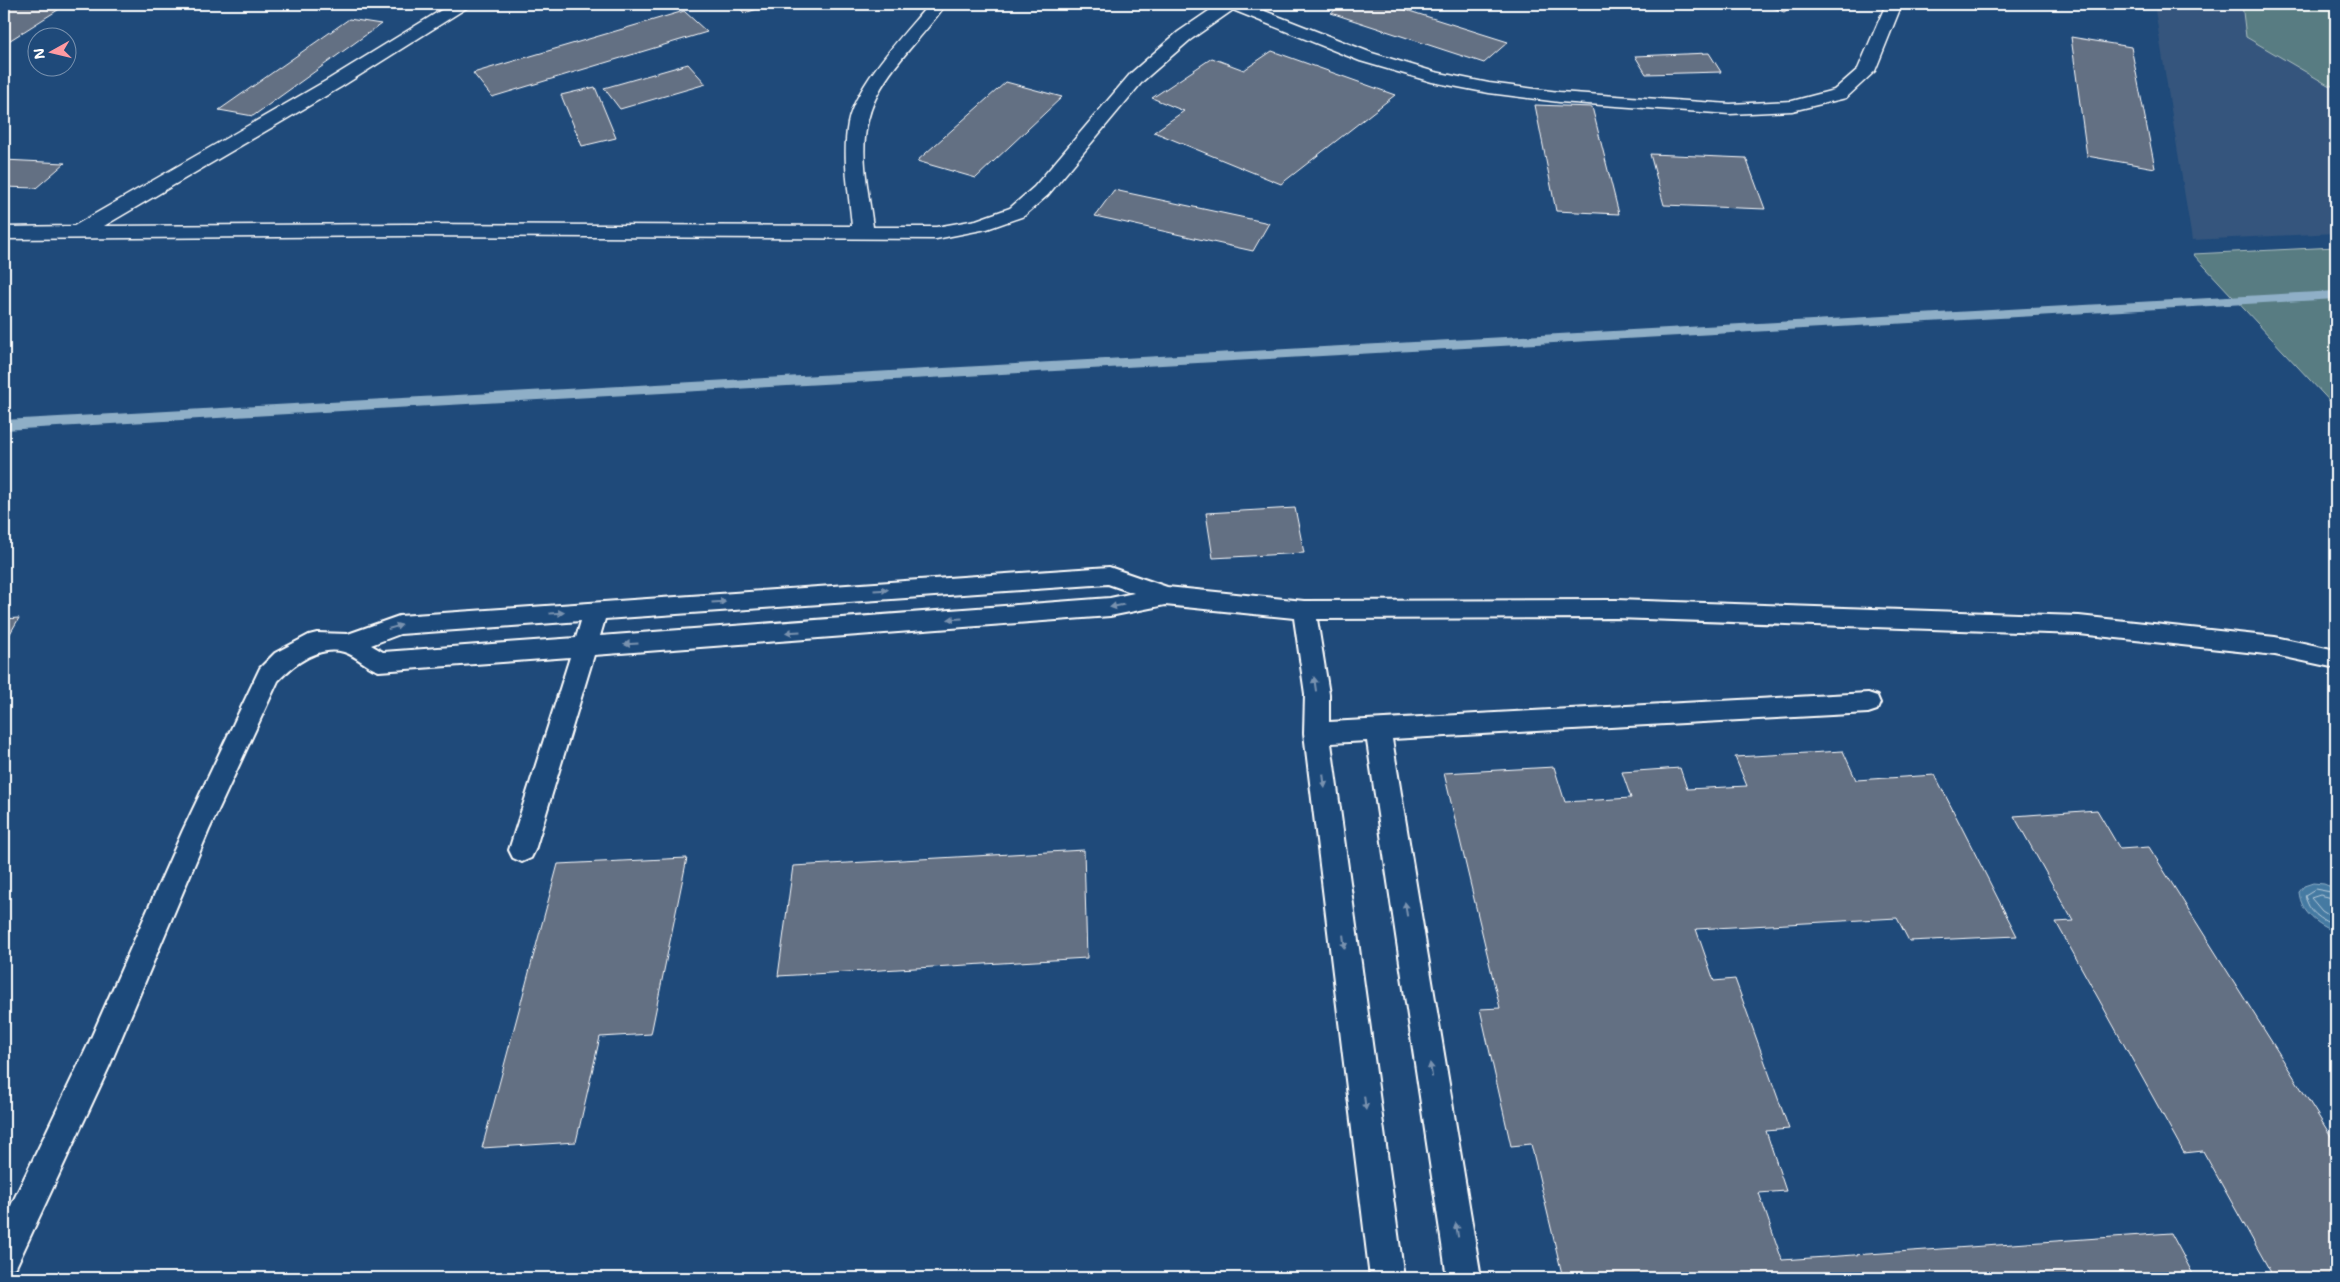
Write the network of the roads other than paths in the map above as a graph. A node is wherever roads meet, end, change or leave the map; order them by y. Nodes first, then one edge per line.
1 (462, 4) edge
2 (938, 4) edge
3 (1232, 4) edge
4 (1894, 4) edge
5 (4, 233) edge
6 (78, 233) junction
7 (863, 233) junction
8 (1165, 596) junction
9 (596, 610) junction
10 (1304, 610) junction
11 (349, 643) junction
12 (585, 648) junction
13 (2336, 659) edge
14 (1868, 703) dead end
15 (1378, 730) junction
16 (1317, 732) junction
17 (522, 850) dead end
18 (4, 1254) edge
19 (1387, 1278) edge
20 (1464, 1278) edge

1 - 6 street
2 - 7 street
3 - 4 street
3 - 7 street
5 - 6 street
6 - 7 street
9 -> 8 lane
8 - 10 lane
8 -> 12 lane
11 -> 9 lane
9 - 12 lane
10 - 13 lane
16 -> 10 lane
11 - 12 lane
11 - 18 lane
12 - 17 lane
14 - 15 lane
15 - 16 lane
20 -> 15 lane
16 -> 19 lane

